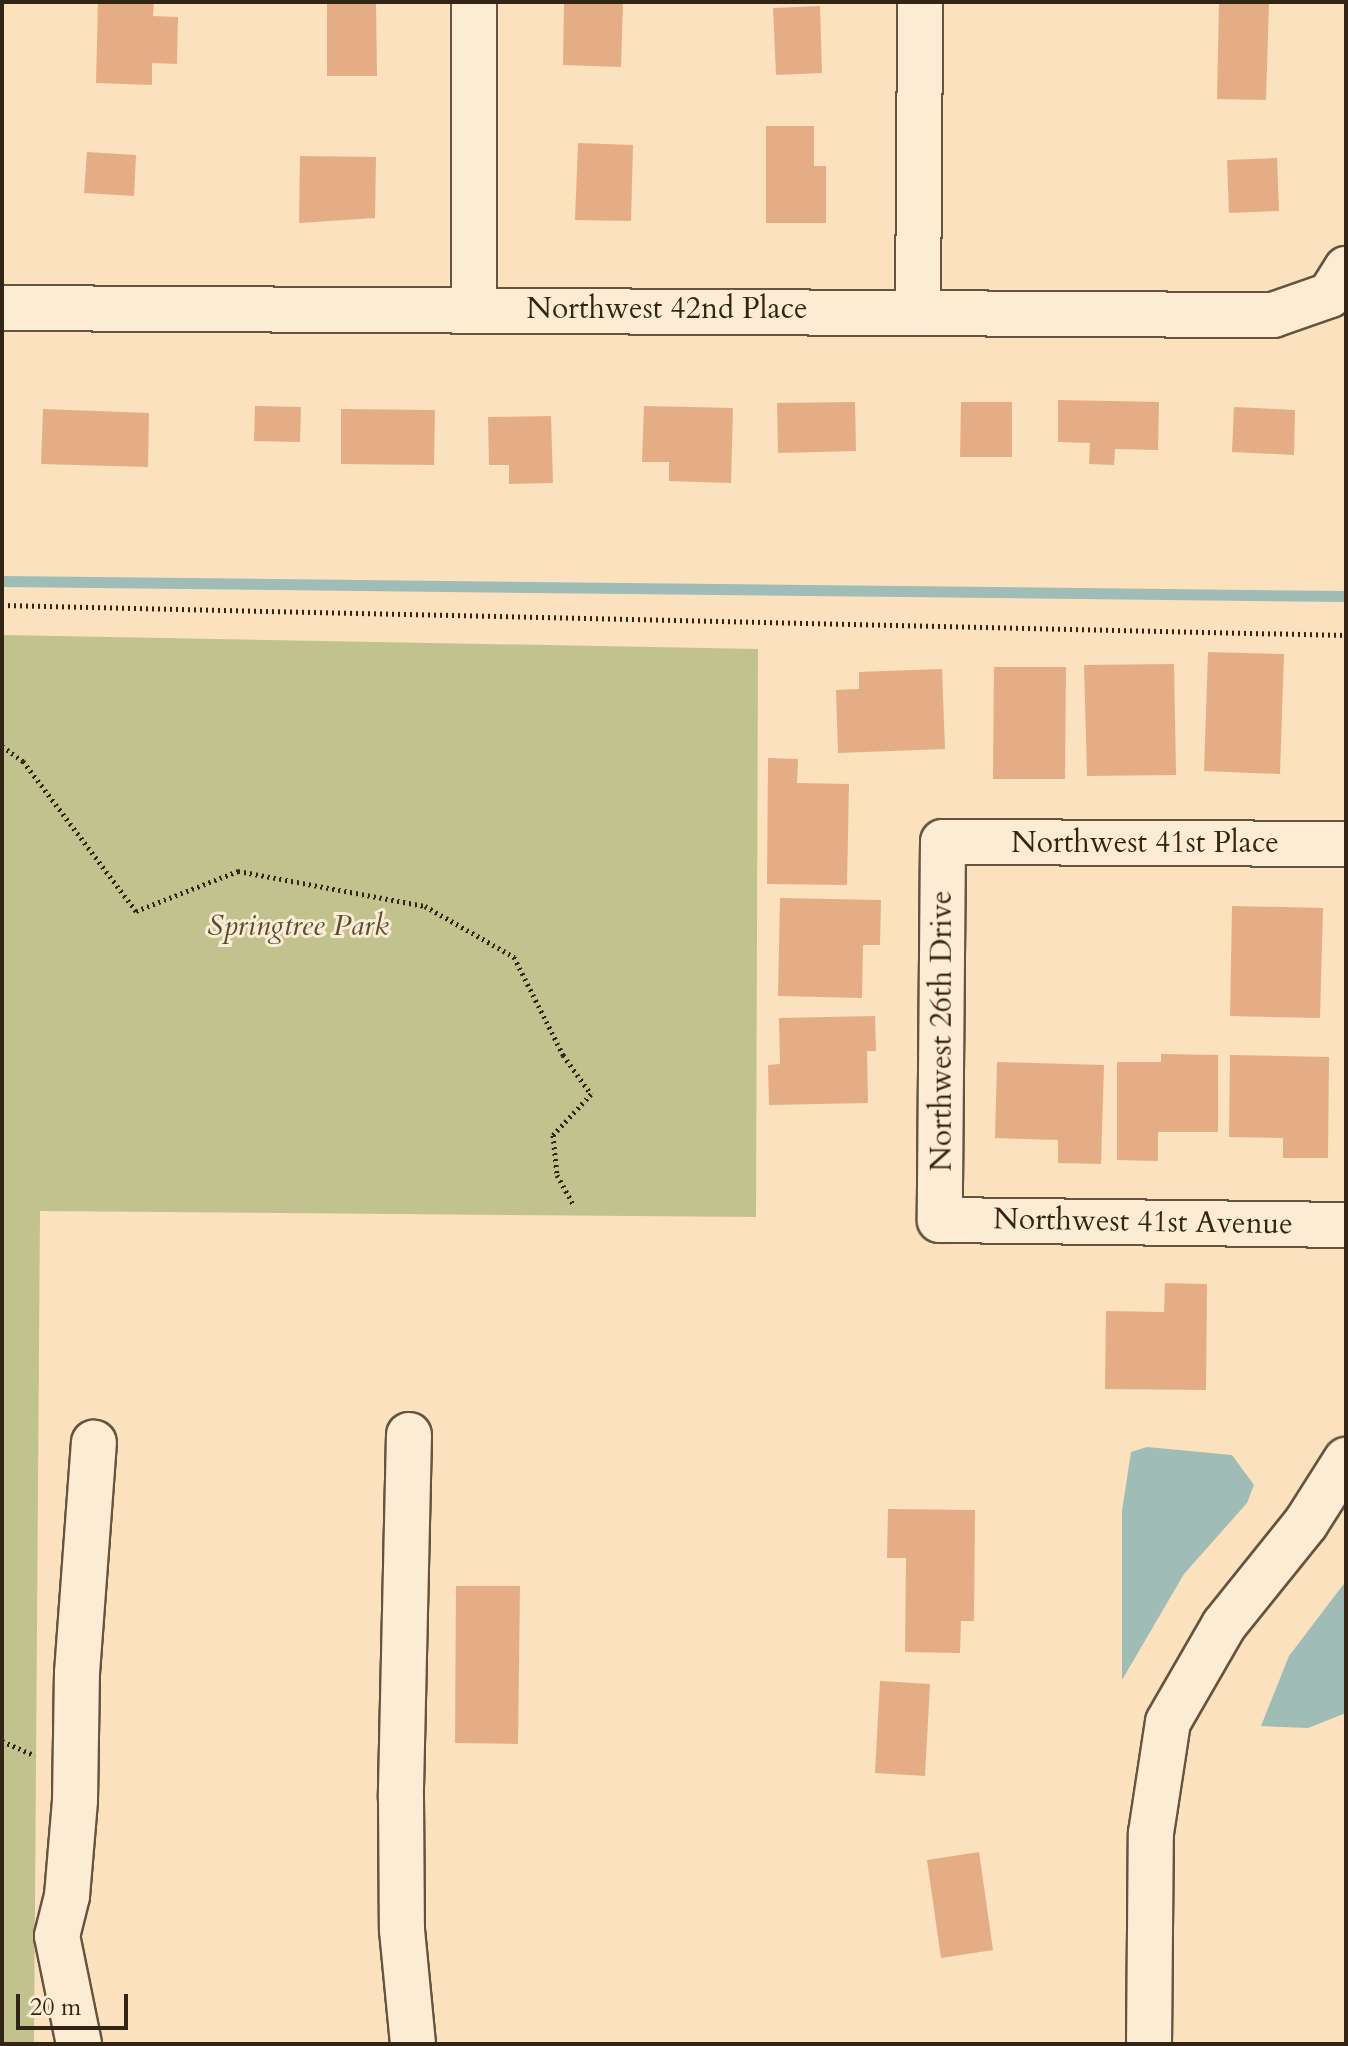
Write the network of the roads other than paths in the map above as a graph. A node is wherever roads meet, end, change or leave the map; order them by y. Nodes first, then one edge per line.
1 (474, 2) edge
2 (920, 2) edge
3 (1338, 282) edge
4 (2, 308) edge
5 (474, 309) junction
6 (918, 310) junction
7 (943, 842) joint
8 (1346, 844) edge
9 (940, 1220) joint
10 (1346, 1225) edge
11 (409, 1435) dead end
12 (94, 1443) dead end
13 (1346, 1460) edge
14 (79, 2044) edge
15 (413, 2044) edge
16 (1149, 2044) edge

1 - 5 street
2 - 6 street
3 - 6 street, Northwest 42nd Place
4 - 5 street, Northwest 42nd Place
5 - 6 street, Northwest 42nd Place
7 - 8 street, Northwest 41st Place
7 - 9 street, Northwest 26th Drive
9 - 10 street, Northwest 41st Avenue
11 - 15 street
12 - 14 street
13 - 16 street

